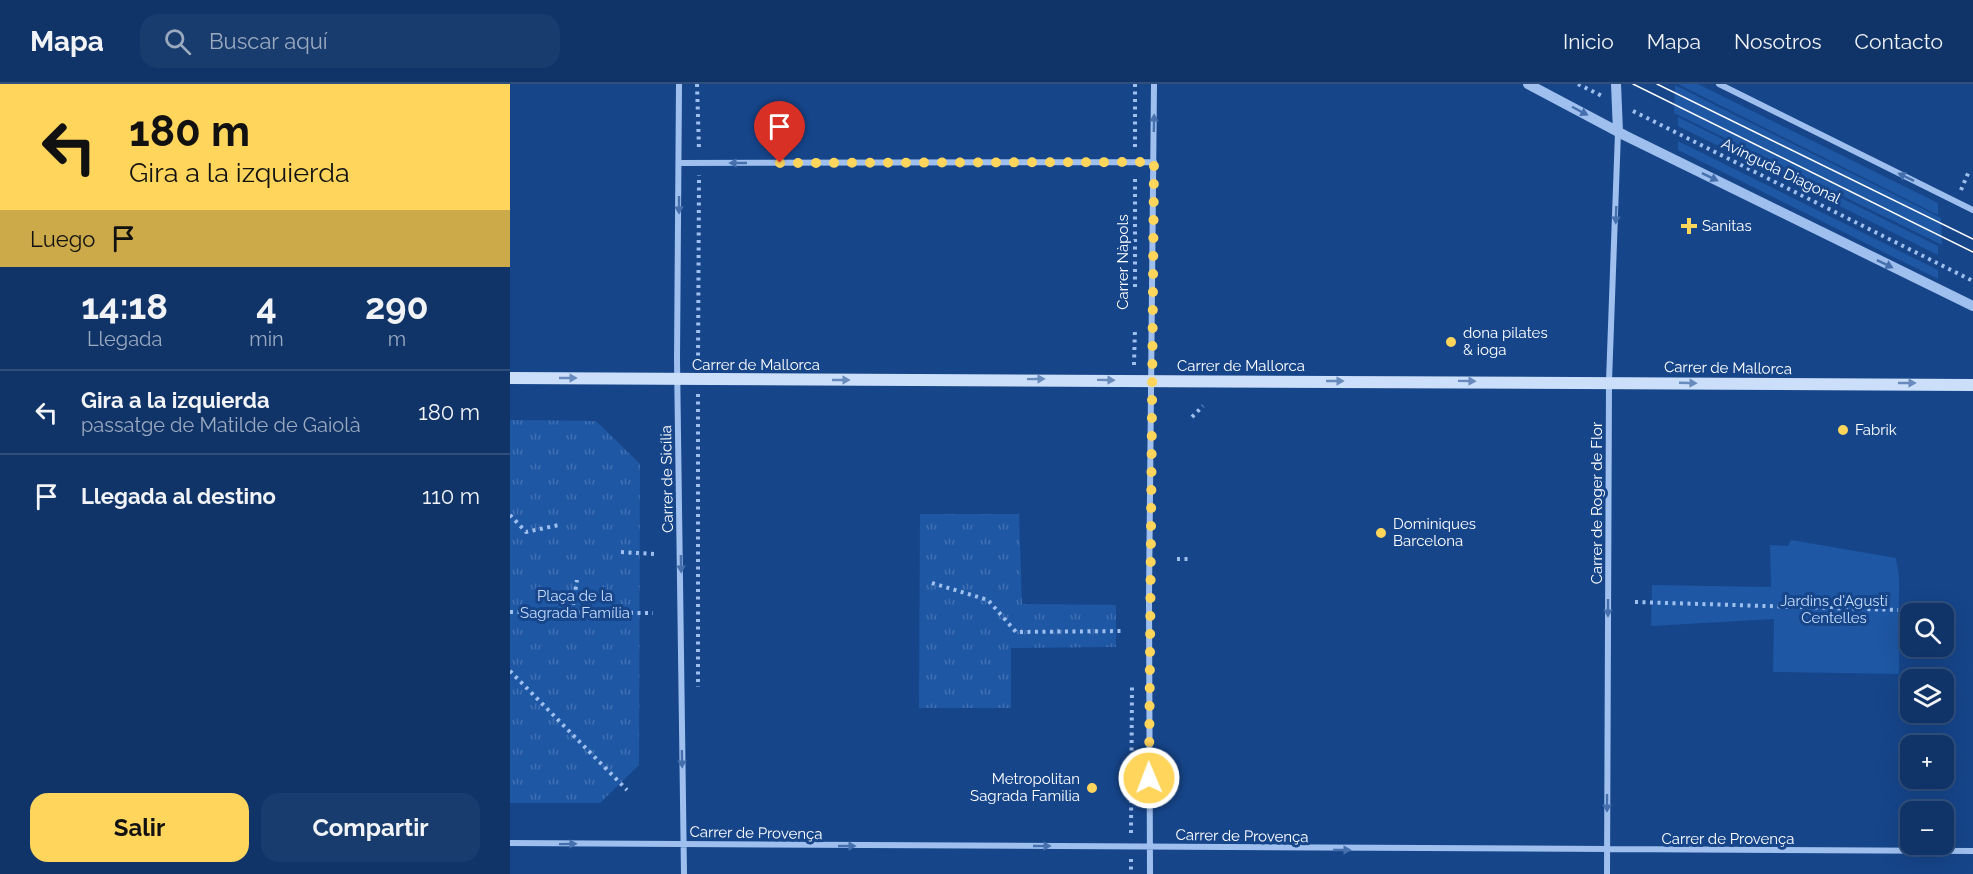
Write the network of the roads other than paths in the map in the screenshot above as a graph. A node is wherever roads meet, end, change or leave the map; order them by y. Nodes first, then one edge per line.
1 (679, 84) edge
2 (1154, 84) edge
3 (1528, 84) edge
4 (1616, 84) edge
5 (1719, 84) edge
6 (1618, 132) junction
7 (1154, 162) junction
8 (679, 163) junction
9 (1973, 210) edge
10 (1973, 306) edge
11 (510, 378) edge
12 (677, 380) junction
13 (1150, 381) junction
14 (1609, 381) junction
15 (1973, 384) edge
16 (510, 843) edge
17 (684, 844) junction
18 (1150, 847) junction
19 (1607, 850) junction
20 (1973, 851) edge
21 (684, 874) edge
22 (1150, 874) edge
23 (1607, 874) edge

1 - 8 street, Carrer de Sicília
7 -> 2 street
3 -> 6 street
4 - 6 street
9 -> 5 street
6 -> 10 street
6 -> 14 street, Carrer de Roger de Flor
7 -> 8 street
7 - 13 street
8 -> 12 street, Carrer de Sicília
11 -> 12 main road, Carrer de Mallorca
12 -> 13 main road, Carrer de Mallorca
12 -> 17 street, Carrer de Sicília
13 -> 14 main road, Carrer de Mallorca
13 - 18 street
14 -> 15 main road, Carrer de Mallorca
14 -> 19 street, Carrer de Roger de Flor
16 -> 17 street, Carrer de Provença
17 -> 18 street, Carrer de Provença
17 - 21 street, Carrer de Sicília
18 -> 19 street, Carrer de Provença
18 - 22 street
19 - 20 street, Carrer de Provença
19 - 23 street, Carrer de Roger de Flor

